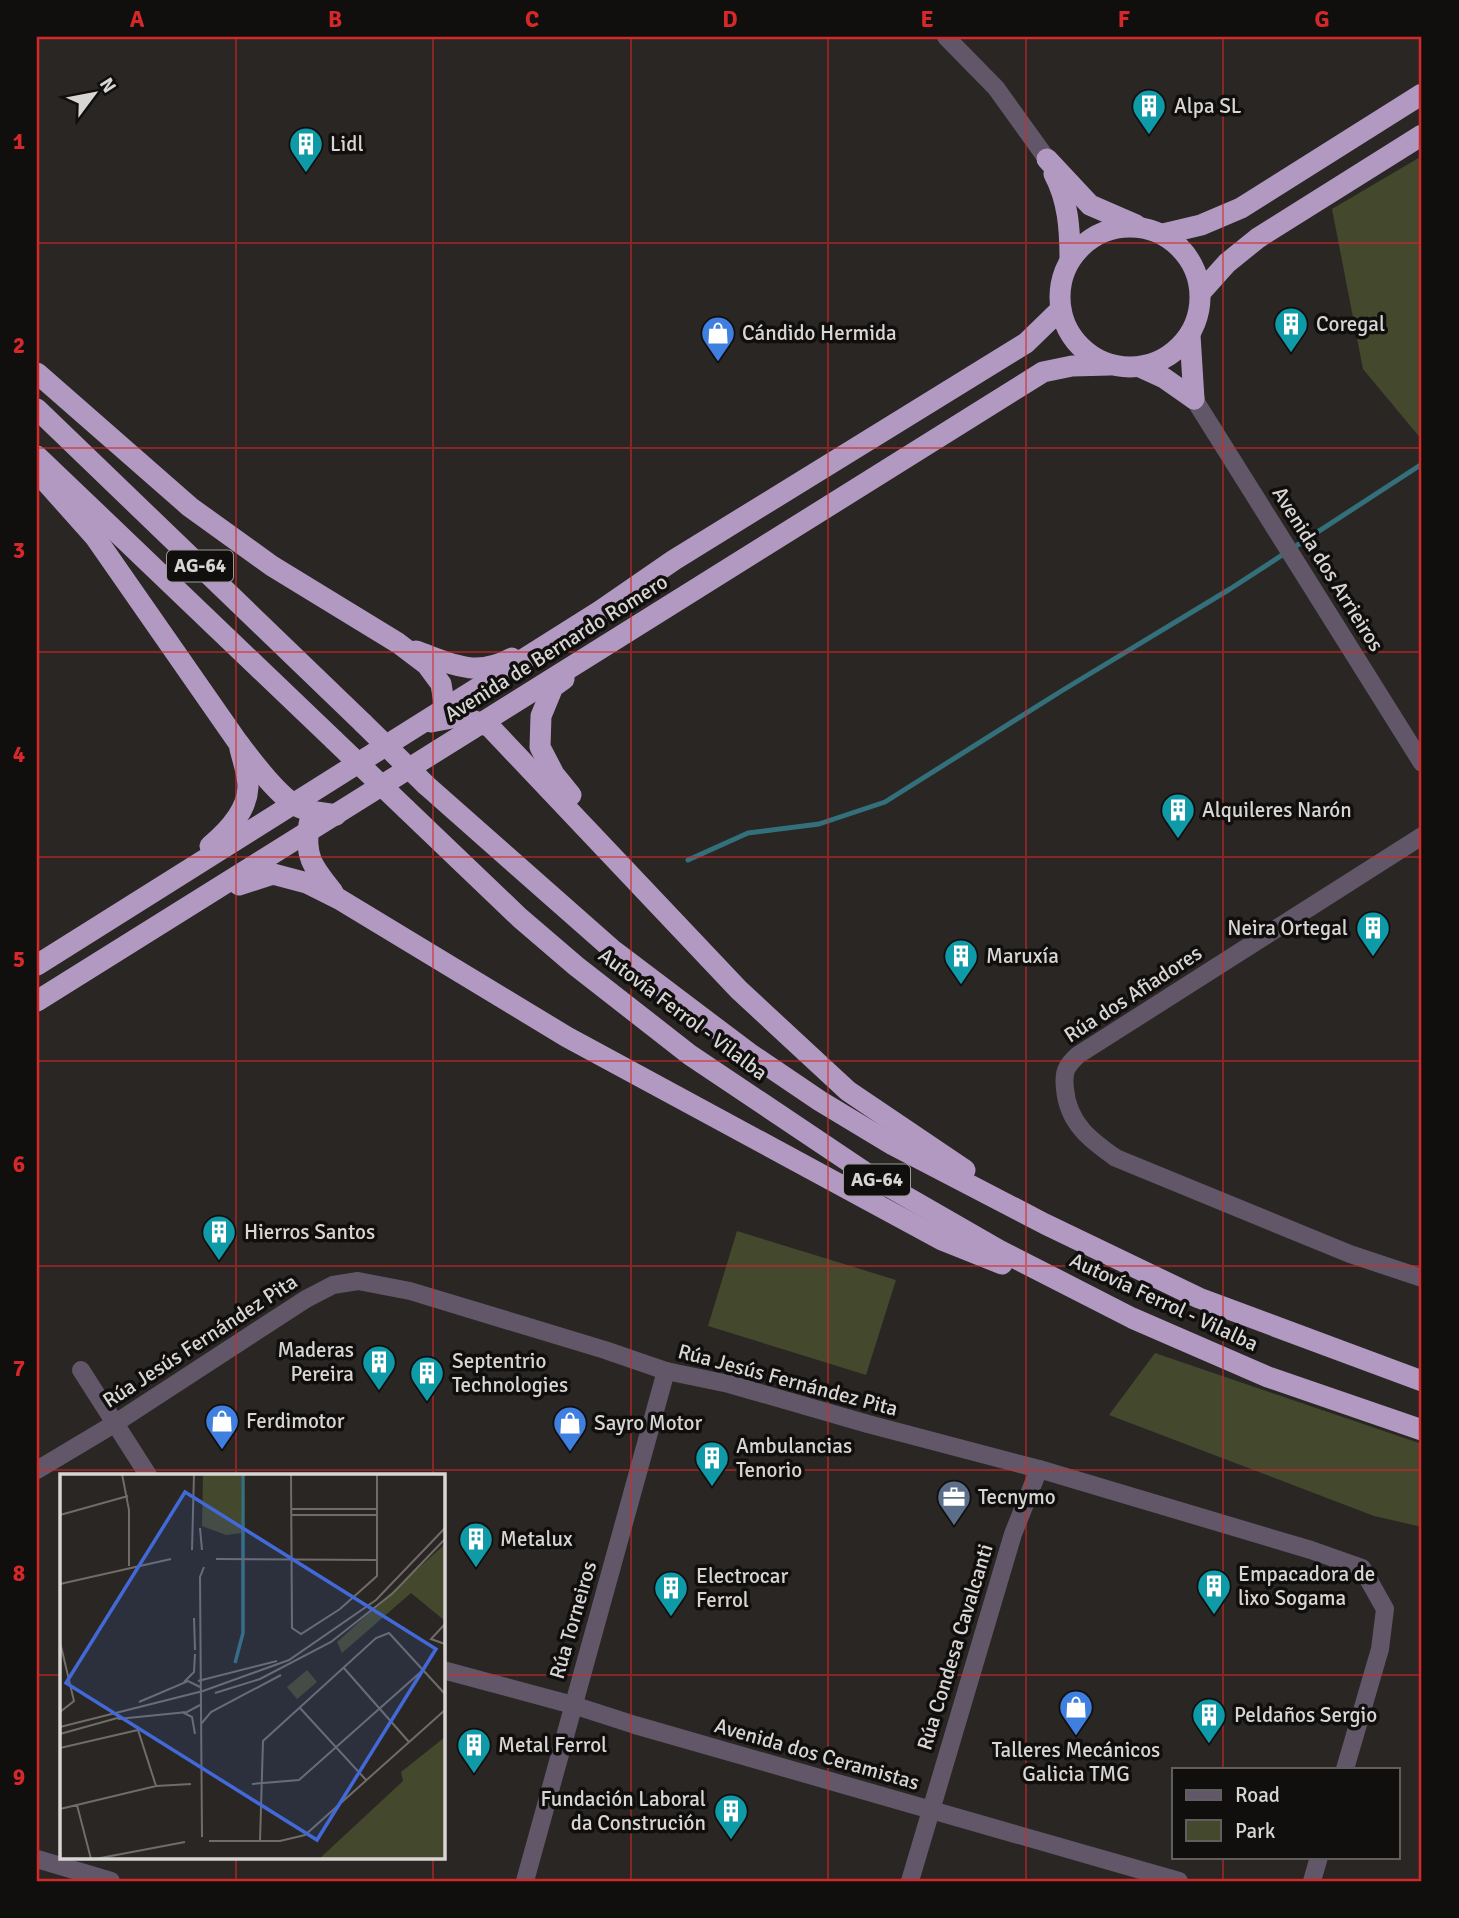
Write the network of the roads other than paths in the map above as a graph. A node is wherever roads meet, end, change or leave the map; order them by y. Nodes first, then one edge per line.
1 (946, 37) edge
2 (1422, 94) edge
3 (1422, 135) edge
4 (1047, 159) junction
5 (1154, 231) junction
6 (1070, 259) junction
7 (1201, 292) junction
8 (1061, 309) junction
9 (1190, 335) junction
10 (1111, 365) junction
11 (1140, 367) junction
12 (37, 373) edge
13 (1194, 399) junction
14 (37, 409) edge
15 (37, 456) edge
16 (37, 472) edge
17 (600, 611) junction
18 (615, 640) junction
19 (398, 643) junction
20 (436, 717) junction
21 (482, 723) junction
22 (237, 741) junction
23 (436, 752) junction
24 (1422, 763) edge
25 (303, 807) junction
26 (336, 815) junction
27 (307, 833) junction
28 (1422, 836) edge
29 (164, 886) junction
30 (339, 899) junction
31 (664, 911) junction
32 (180, 912) junction
33 (37, 965) edge
34 (37, 1001) edge
35 (1045, 1224) junction
36 (1422, 1278) edge
37 (1132, 1318) junction
38 (81, 1370) dead end
39 (666, 1371) junction
40 (1422, 1381) edge
41 (114, 1424) junction
42 (1422, 1430) edge
43 (1039, 1469) junction
44 (37, 1470) edge
45 (147, 1474) edge
46 (444, 1670) edge
47 (573, 1705) junction
48 (1345, 1768) edge
49 (931, 1810) junction
50 (1320, 1858) edge
51 (37, 1859) edge
52 (111, 1881) edge
53 (525, 1881) edge
54 (910, 1881) edge
55 (1179, 1881) edge
56 (1312, 1881) edge

1 - 4 street
2 - 5 highway
3 - 7 highway
4 - 5 highway
4 - 6 highway
5 - 6 highway
5 - 7 highway
6 - 8 highway
7 - 9 highway
8 - 10 highway
8 - 17 highway, Avenida de Bernardo Romero
9 - 11 highway
9 - 13 highway
10 - 11 highway
10 - 18 highway, Avenida de Bernardo Romero
11 - 13 highway
12 - 19 highway
13 - 24 street, Avenida dos Arrieiros
14 - 35 highway, Autovía Ferrol - Vilalba / AG-64, bridge
15 - 37 highway, Autovía Ferrol - Vilalba / AG-64, bridge
16 - 22 highway
17 - 19 highway
17 - 20 highway, Avenida de Bernardo Romero
18 - 21 highway, Avenida de Bernardo Romero
18 - 31 highway
19 - 20 highway
20 - 21 highway
20 - 23 highway
20 - 25 highway, Avenida de Bernardo Romero
21 - 23 highway, Avenida de Bernardo Romero
21 - 31 highway
22 - 25 highway
22 - 29 highway
23 - 26 highway, Avenida de Bernardo Romero
25 - 26 highway
25 - 27 highway
25 - 29 highway, Avenida de Bernardo Romero
26 - 27 highway, Avenida de Bernardo Romero
27 - 30 highway
27 - 32 highway, Avenida de Bernardo Romero
28 - 36 street, Rúa dos Afiadores
29 - 33 highway, Avenida de Bernardo Romero
30 - 32 highway
30 - 37 highway
31 - 35 highway
32 - 34 highway, Avenida de Bernardo Romero
35 - 40 highway, Autovía Ferrol - Vilalba / AG-64
37 - 42 highway, Autovía Ferrol - Vilalba / AG-64
38 - 41 street
39 - 41 street, Rúa Jesús Fernández Pita
39 - 43 street, Rúa Jesús Fernández Pita
39 - 47 street, Rúa Torneiros
41 - 44 street, Rúa Jesús Fernández Pita
41 - 45 street
43 - 48 street, Rúa Jesús Fernández Pita
43 - 49 street, Rúa Condesa Cavalcanti
46 - 47 street, Avenida dos Ceramistas
47 - 49 street, Avenida dos Ceramistas
47 - 53 street, Rúa Torneiros
49 - 54 street, Rúa Condesa Cavalcanti
49 - 55 street, Avenida dos Ceramistas
50 - 56 street
51 - 52 street

